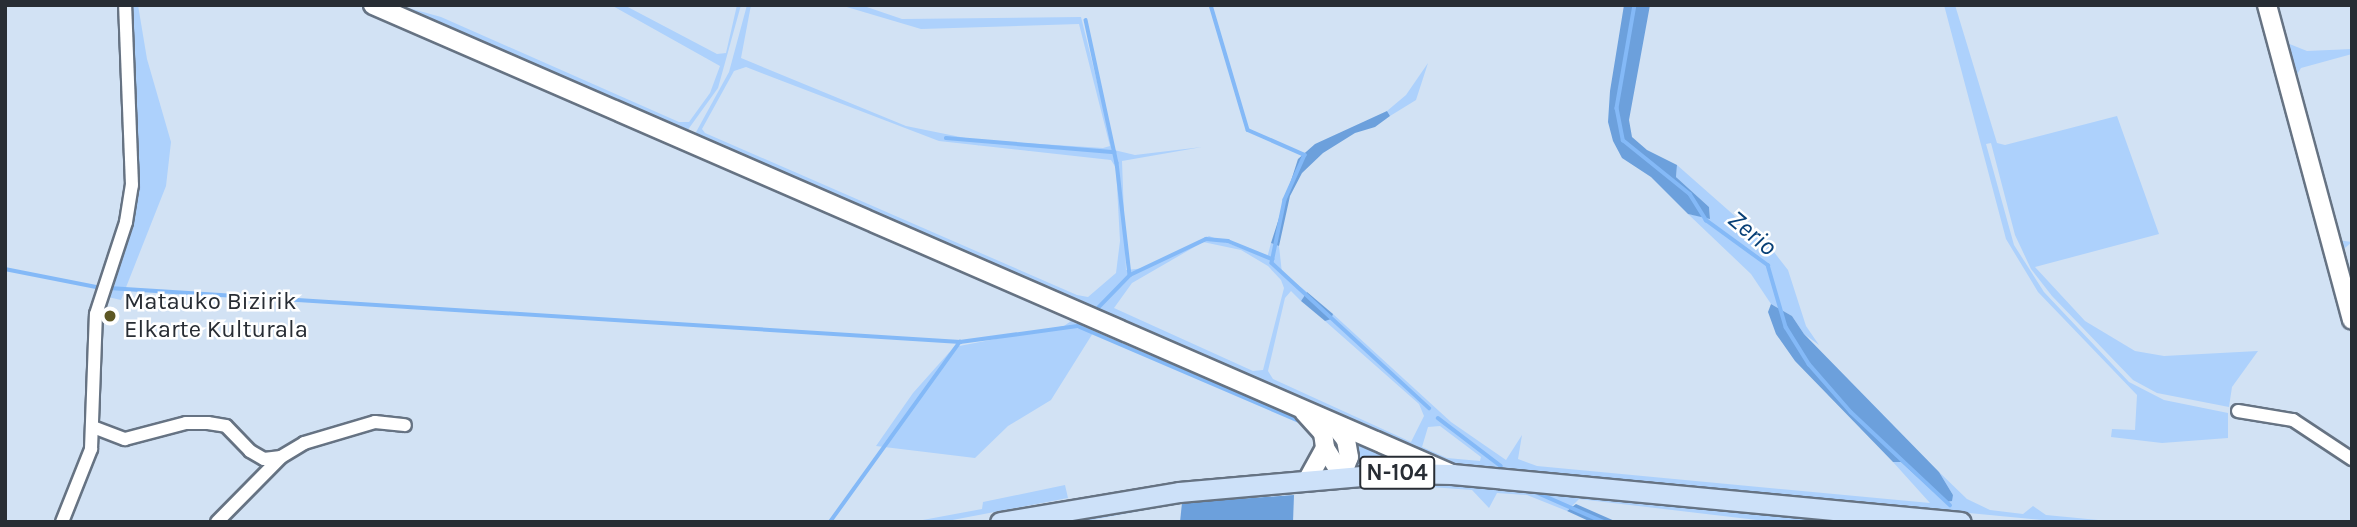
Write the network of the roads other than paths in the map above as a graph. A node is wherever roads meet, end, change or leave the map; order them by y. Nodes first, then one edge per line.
1 (125, 5) edge
2 (373, 5) edge
3 (2267, 5) edge
4 (2352, 320) edge
5 (2238, 411) dead end
6 (405, 425) dead end
7 (93, 427) junction
8 (1331, 432) junction
9 (281, 457) junction
10 (2352, 459) edge
11 (1452, 474) junction
12 (1342, 475) junction
13 (1309, 477) junction
14 (62, 522) edge
15 (217, 522) edge
16 (1000, 522) edge
17 (1961, 522) edge

1 - 7 street
2 - 8 street
3 - 4 street
5 - 10 street
6 - 9 street
7 - 9 street
7 - 14 street
8 - 11 street
8 - 12 street
8 - 13 street
9 - 15 street
11 - 12 main road, N-104
11 - 17 main road, N-104
12 - 13 main road, N-104
13 - 16 main road, N-104

